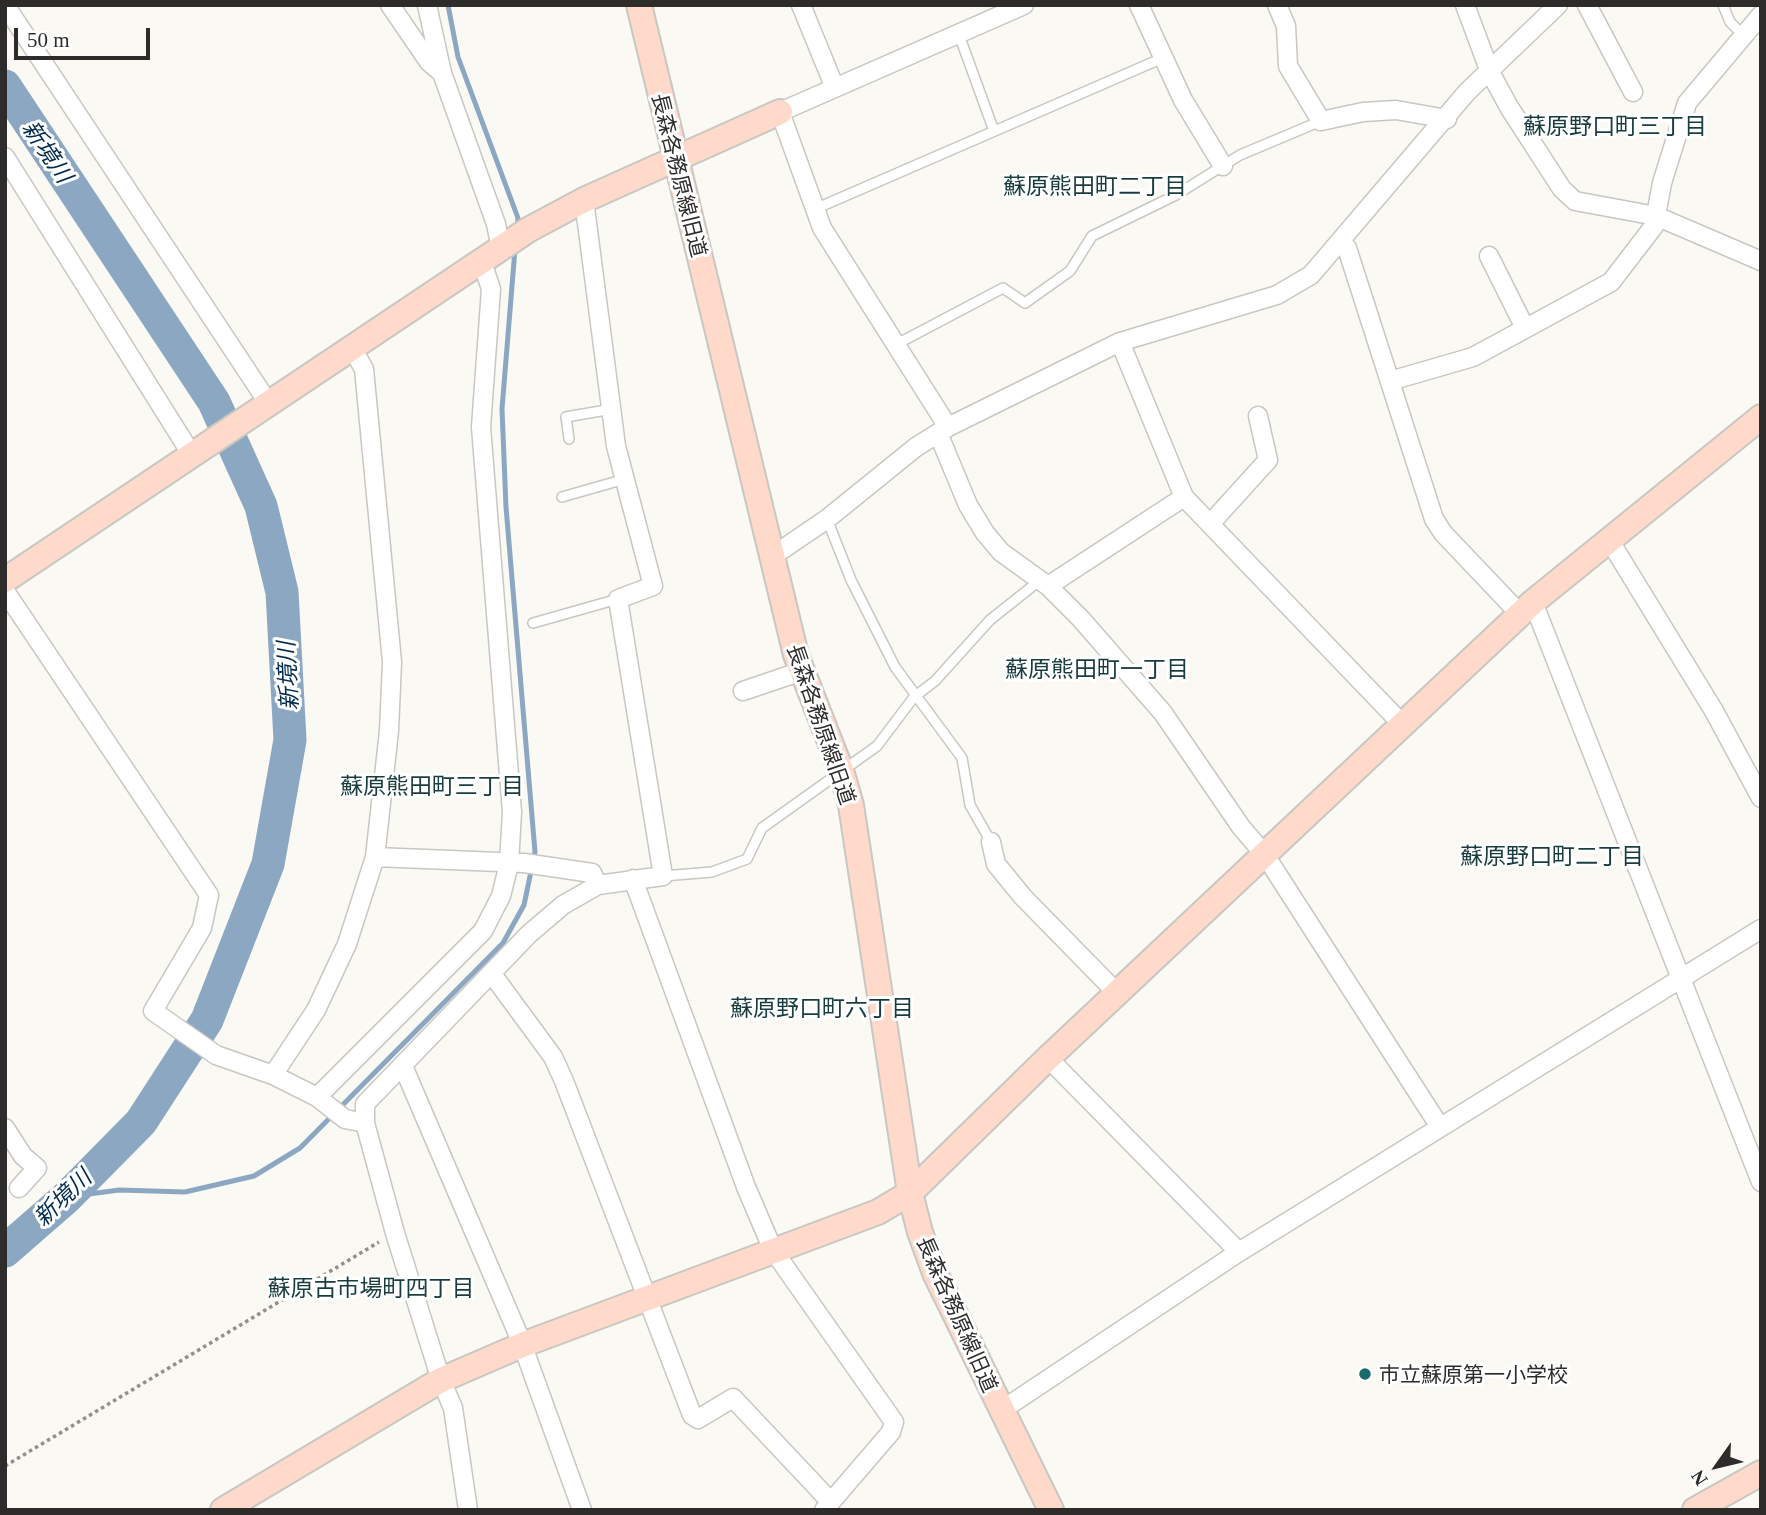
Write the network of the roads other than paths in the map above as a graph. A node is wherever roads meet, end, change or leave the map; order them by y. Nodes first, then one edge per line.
1 (5, 5) edge
2 (390, 5) edge
3 (428, 5) edge
4 (639, 5) edge
5 (802, 5) edge
6 (1024, 5) edge
7 (1139, 5) edge
8 (1277, 5) edge
9 (1465, 5) edge
10 (1558, 5) edge
11 (1587, 5) edge
12 (1723, 5) edge
13 (1761, 15) edge
14 (958, 32) junction
15 (1744, 36) junction
16 (1165, 57) junction
17 (1490, 72) junction
18 (442, 73) junction
19 (835, 88) junction
20 (1633, 92) dead end
21 (780, 112) junction
22 (1447, 119) junction
23 (1321, 121) junction
24 (994, 131) junction
25 (5, 157) edge
26 (677, 157) junction
27 (1223, 166) junction
28 (584, 200) junction
29 (815, 209) junction
30 (1656, 216) junction
31 (1341, 243) junction
32 (495, 253) junction
33 (1489, 256) dead end
34 (1760, 259) edge
35 (1525, 328) junction
36 (1120, 342) junction
37 (895, 345) junction
38 (352, 348) junction
39 (1390, 382) junction
40 (262, 409) junction
41 (612, 409) junction
42 (1258, 416) dead end
43 (1761, 417) edge
44 (943, 430) junction
45 (569, 439) dead end
46 (198, 452) junction
47 (625, 480) junction
48 (562, 497) dead end
49 (1184, 497) junction
50 (827, 519) junction
51 (1210, 524) junction
52 (1608, 538) junction
53 (770, 553) junction
54 (5, 580) edge
55 (1043, 584) junction
56 (5, 591) edge
57 (618, 599) junction
58 (1526, 608) junction
59 (533, 623) dead end
60 (802, 671) junction
61 (743, 691) dead end
62 (914, 697) junction
63 (1402, 724) junction
64 (841, 770) junction
65 (1761, 799) edge
66 (991, 842) joint
67 (1265, 855) junction
68 (375, 857) junction
69 (517, 863) junction
70 (663, 876) junction
71 (633, 879) junction
72 (598, 886) junction
73 (1761, 929) edge
74 (492, 974) junction
75 (1681, 976) junction
76 (1117, 993) junction
77 (1048, 1058) junction
78 (403, 1066) junction
79 (273, 1075) junction
80 (320, 1100) junction
81 (365, 1123) junction
82 (1440, 1127) junction
83 (5, 1128) edge
84 (1761, 1182) edge
85 (19, 1188) dead end
86 (910, 1193) junction
87 (773, 1250) junction
88 (1239, 1252) junction
89 (648, 1300) junction
90 (522, 1345) junction
91 (441, 1380) junction
92 (1002, 1410) junction
93 (1761, 1473) edge
94 (827, 1505) edge
95 (223, 1510) edge
96 (468, 1510) edge
97 (582, 1510) edge
98 (1051, 1510) edge
99 (1695, 1510) edge

1 - 40 street
2 - 18 street
3 - 18 street
4 - 26 street, 長森各務原線旧道
5 - 19 street
6 - 14 street
7 - 16 street
8 - 23 street
9 - 17 street
10 - 17 street
11 - 20 street
12 - 15 lane
13 - 15 street
14 - 19 street
14 - 24 lane
15 - 30 street
16 - 24 lane
16 - 27 street
17 - 22 street
17 - 30 street
18 - 32 street
19 - 21 street
21 - 26 street
21 - 29 street
22 - 23 street
22 - 31 street
23 - 27 lane
24 - 29 lane
25 - 46 street
26 - 28 street
26 - 53 street, 長森各務原線旧道
27 - 37 lane
28 - 32 street
28 - 41 street
29 - 37 street
30 - 34 street
30 - 35 street
31 - 36 street
31 - 39 street
32 - 38 street
32 - 69 street
33 - 35 street
35 - 39 street
36 - 44 street
36 - 49 street
37 - 44 street
38 - 40 street
38 - 68 street
39 - 58 street
40 - 46 street
41 - 45 lane
41 - 47 street
42 - 51 street
43 - 52 street
44 - 50 street
44 - 55 street
46 - 54 street
47 - 48 lane
47 - 57 street
49 - 51 street
49 - 55 street
50 - 53 street
50 - 62 lane
51 - 63 street
52 - 58 street
52 - 65 street
53 - 60 street, 長森各務原線旧道
55 - 62 lane
55 - 67 street
56 - 79 street
57 - 59 lane
57 - 70 street
58 - 63 street
58 - 75 street
60 - 61 street
60 - 64 street, 長森各務原線旧道
62 - 64 lane
62 - 66 lane
63 - 67 street
64 - 70 lane
64 - 86 street, 長森各務原線旧道
66 - 76 street
67 - 76 street
67 - 82 street
68 - 69 street
68 - 79 street
69 - 72 street
69 - 80 street
70 - 71 street
71 - 72 street
71 - 87 street
72 - 74 street
73 - 75 street
74 - 78 street
74 - 89 street
75 - 82 street
75 - 84 street
76 - 77 street
77 - 86 street
77 - 88 street
78 - 81 street
78 - 90 street
79 - 80 street
80 - 81 street
81 - 91 street
82 - 88 street
83 - 85 street
86 - 87 street
86 - 92 street, 長森各務原線旧道
87 - 89 street
87 - 94 street
88 - 92 street
89 - 90 street
89 - 94 street
90 - 91 street
90 - 97 street
91 - 95 street
91 - 96 street
92 - 98 street, 長森各務原線旧道
93 - 99 street

